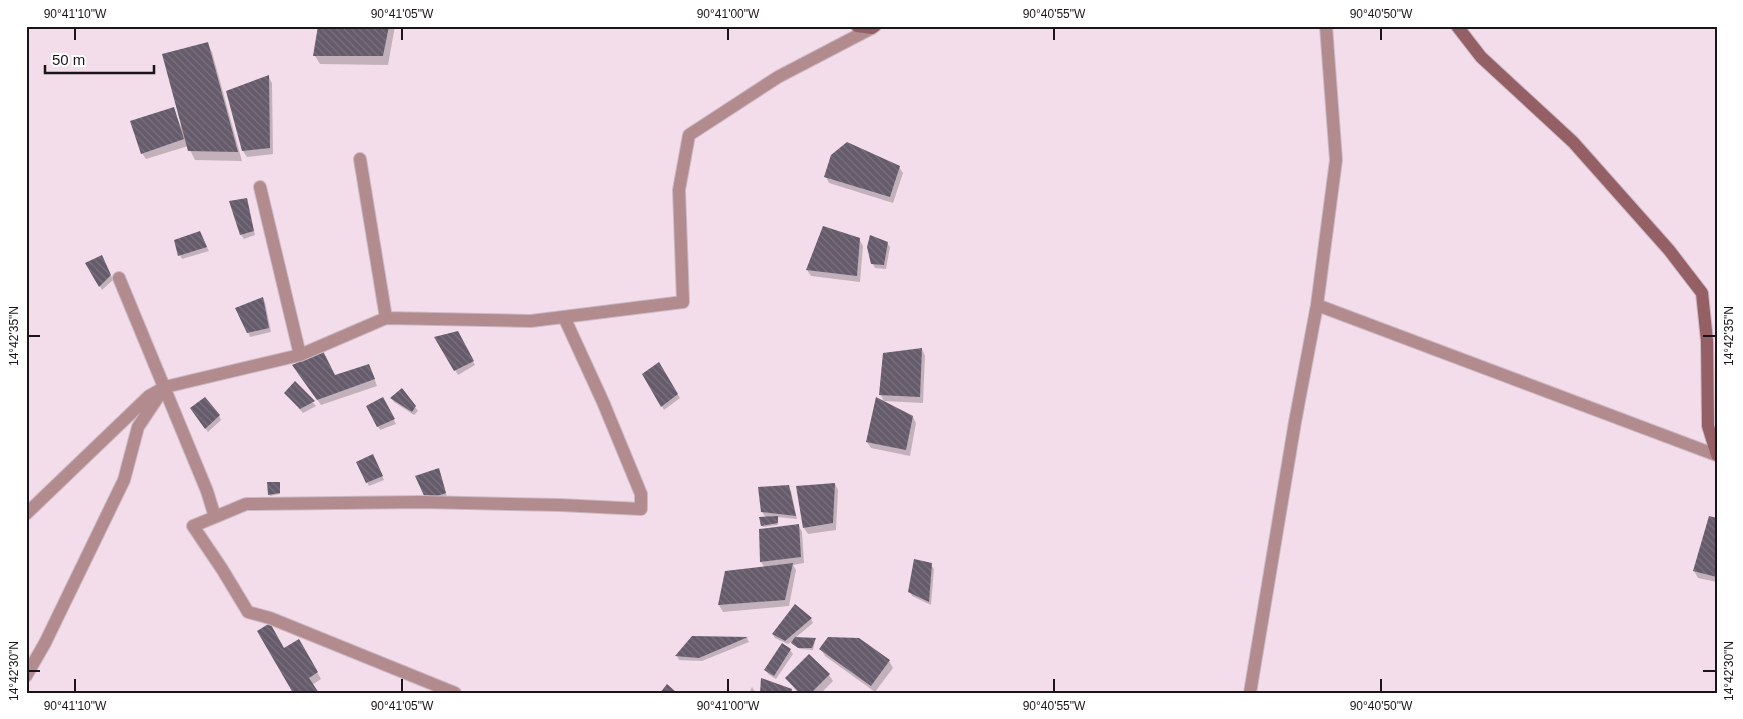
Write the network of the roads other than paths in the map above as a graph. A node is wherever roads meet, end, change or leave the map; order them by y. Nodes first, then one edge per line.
1 (857, 26) edge
2 (1326, 26) edge
3 (1457, 26) edge
4 (874, 27) edge
5 (360, 159) dead end
6 (260, 187) dead end
7 (119, 278) dead end
8 (1317, 305) junction
9 (564, 317) junction
10 (386, 318) junction
11 (300, 355) junction
12 (165, 386) junction
13 (1716, 455) edge
14 (26, 514) edge
15 (215, 517) junction
16 (26, 676) edge
17 (455, 693) edge
18 (1250, 693) edge

1 - 4 street
2 - 8 street
3 - 13 street
4 - 9 street
5 - 10 street
6 - 11 street
7 - 12 street
8 - 13 street
8 - 18 street
9 - 10 street
9 - 15 street
10 - 11 street
11 - 12 street
12 - 14 street
12 - 15 street
12 - 16 street
15 - 17 street

